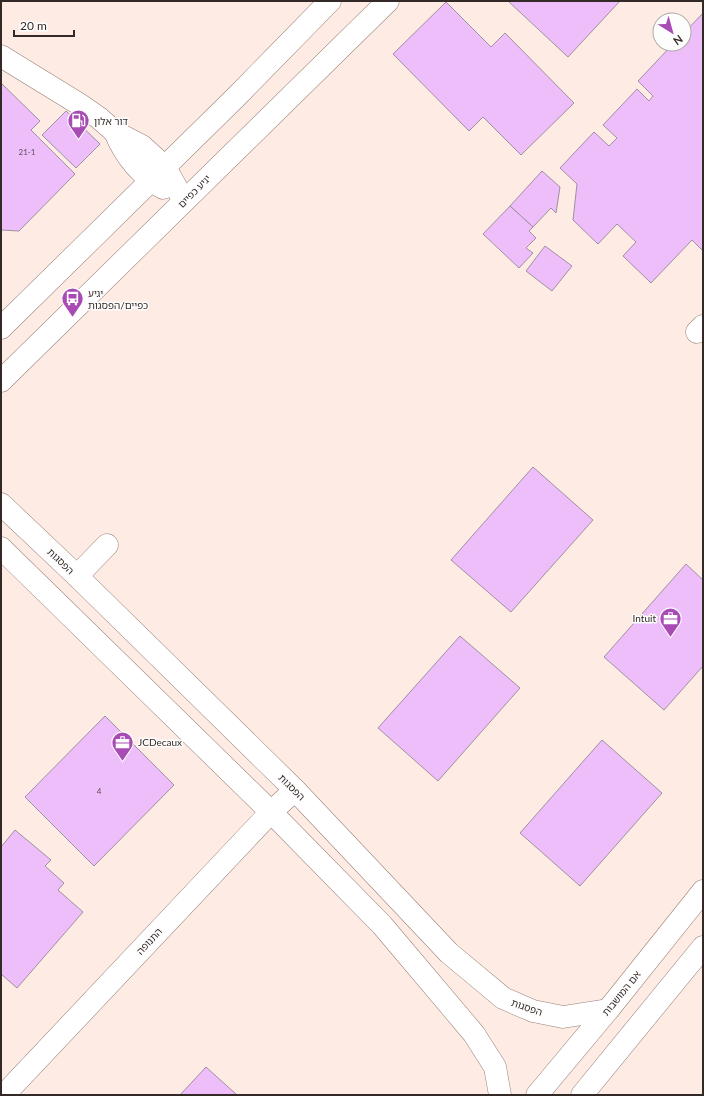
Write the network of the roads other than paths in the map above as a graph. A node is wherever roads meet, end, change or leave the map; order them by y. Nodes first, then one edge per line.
1 (330, 1) edge
2 (388, 1) edge
3 (1, 56) edge
4 (158, 174) junction
5 (184, 201) junction
6 (1, 328) edge
7 (1, 381) edge
8 (1, 504) edge
9 (107, 545) dead end
10 (1, 548) edge
11 (77, 576) junction
12 (295, 790) junction
13 (271, 812) junction
14 (703, 891) edge
15 (703, 947) edge
16 (608, 1010) junction
17 (4, 1095) edge
18 (500, 1095) edge
19 (537, 1095) edge
20 (582, 1095) edge

1 - 4 street
2 - 5 street, יגיע כפיים
3 - 4 street
4 - 5 street
4 - 6 street
5 - 7 street, יגיע כפיים
8 - 11 street, הפסגות
9 - 11 street
10 - 13 street
11 - 12 street, הפסגות
12 - 13 street, התנופה
12 - 16 street, הפסגות
13 - 17 street, התנופה
13 - 18 street
14 - 16 street, אם המושבות
15 - 20 street
16 - 19 street, אם המושבות

